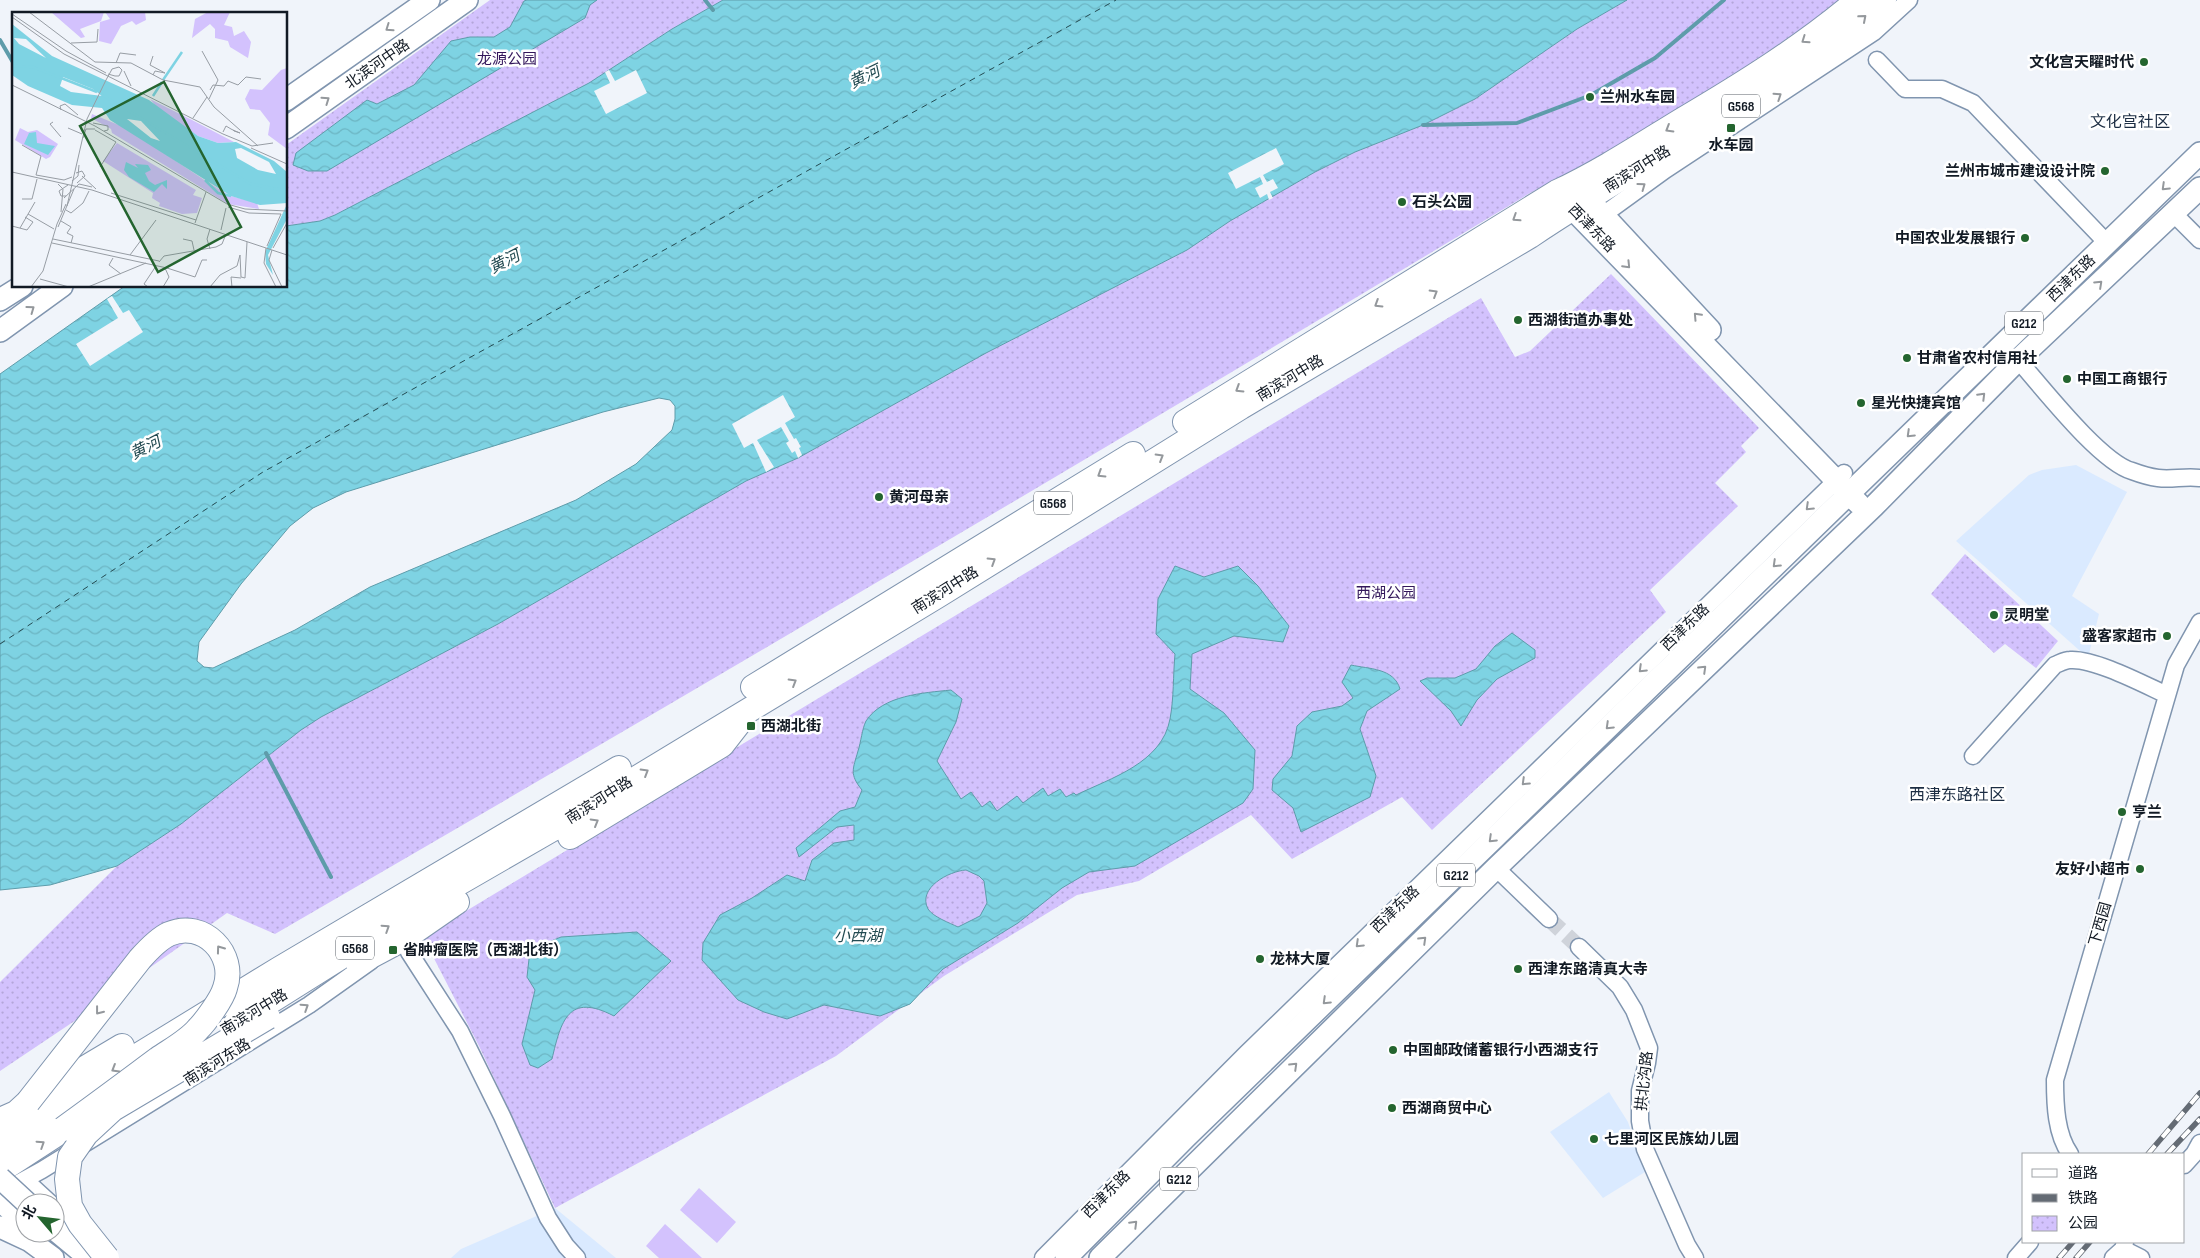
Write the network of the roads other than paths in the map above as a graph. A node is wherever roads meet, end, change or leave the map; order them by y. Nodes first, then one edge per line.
1 (429, 0) edge
2 (467, 0) edge
3 (1858, 0) edge
4 (1884, 0) edge
5 (1909, 0) edge
6 (1877, 60) dead end
7 (288, 99) edge
8 (288, 127) edge
9 (2200, 153) edge
10 (2200, 188) edge
11 (1579, 199) junction
12 (2174, 214) junction
13 (2200, 240) edge
14 (2107, 243) junction
15 (19, 288) edge
16 (59, 288) edge
17 (0, 300) edge
18 (0, 331) edge
19 (2018, 360) junction
20 (2200, 478) edge
21 (1846, 484) junction
22 (1870, 509) junction
23 (2200, 622) edge
24 (2167, 695) junction
25 (751, 707) junction
26 (1973, 756) dead end
27 (548, 812) junction
28 (1496, 868) junction
29 (1549, 918) tunnel mouth
30 (404, 938) junction
31 (1579, 946) tunnel mouth
32 (28, 1102) junction
33 (0, 1120) edge
34 (63, 1129) junction
35 (0, 1146) edge
36 (2069, 1153) edge
37 (0, 1171) edge
38 (0, 1178) edge
39 (25, 1180) junction
40 (0, 1193) edge
41 (16, 1193) edge
42 (39, 1193) edge
43 (0, 1203) edge
44 (15, 1215) edge
45 (65, 1217) edge
46 (0, 1227) edge
47 (65, 1238) edge
48 (48, 1243) edge
49 (50, 1243) edge
50 (2029, 1243) edge
51 (2120, 1250) edge
52 (53, 1258) edge
53 (65, 1258) edge
54 (70, 1258) edge
55 (90, 1258) edge
56 (108, 1258) edge
57 (577, 1258) edge
58 (1043, 1258) edge
59 (1066, 1258) edge
60 (1100, 1258) edge
61 (1695, 1258) edge
62 (2016, 1258) edge
63 (2141, 1258) edge

1 -> 7 main road, 北滨河中路
8 -> 2 main road, 北滨河中路
3 -> 11 highway, 南滨河中路 / G568
11 -> 4 highway, 南滨河中路 / G568
11 -> 5 street
6 - 14 street
9 -> 14 main road, 西津东路 / G212
10 - 12 main road, 西津东路 / G212
11 -> 21 main road, 西津东路
21 -> 11 main road, 西津东路
25 -> 11 highway, 南滨河中路 / G568
11 -> 27 highway, 南滨河中路 / G568
12 - 13 street
19 -> 12 main road, 西津东路 / G212
14 -> 21 main road, 西津东路 / G212
15 - 17 main road
18 -> 16 main road
19 - 20 street
22 -> 19 main road, 西津东路 / G212
21 - 22 main road, 西津东路
21 -> 58 street, 西津东路
21 -> 59 main road, 西津东路 / G212
28 -> 22 main road, 西津东路 / G212
23 - 24 street, 下西园
24 - 26 street
24 - 36 street, 下西园
30 -> 25 highway
34 -> 25 highway, 南滨河中路 / G568, bridge
27 - 32 highway, bridge
27 -> 35 highway, 南滨河中路 / G568
28 - 29 street
60 -> 28 main road, 西津东路 / G212
39 -> 30 street, 南滨河东路
30 - 56 highway, bridge
30 - 57 street
31 - 61 street, 拱北沟路
32 - 33 highway
34 -> 32 highway, bridge
37 -> 34 highway, 南滨河中路 / G568
38 - 41 main road, bridge
39 - 40 street
39 - 42 street
43 - 44 main road
45 - 56 street
46 - 52 main road
47 - 55 main road
48 - 53 street
49 - 54 main road
50 - 62 street
51 - 63 street

